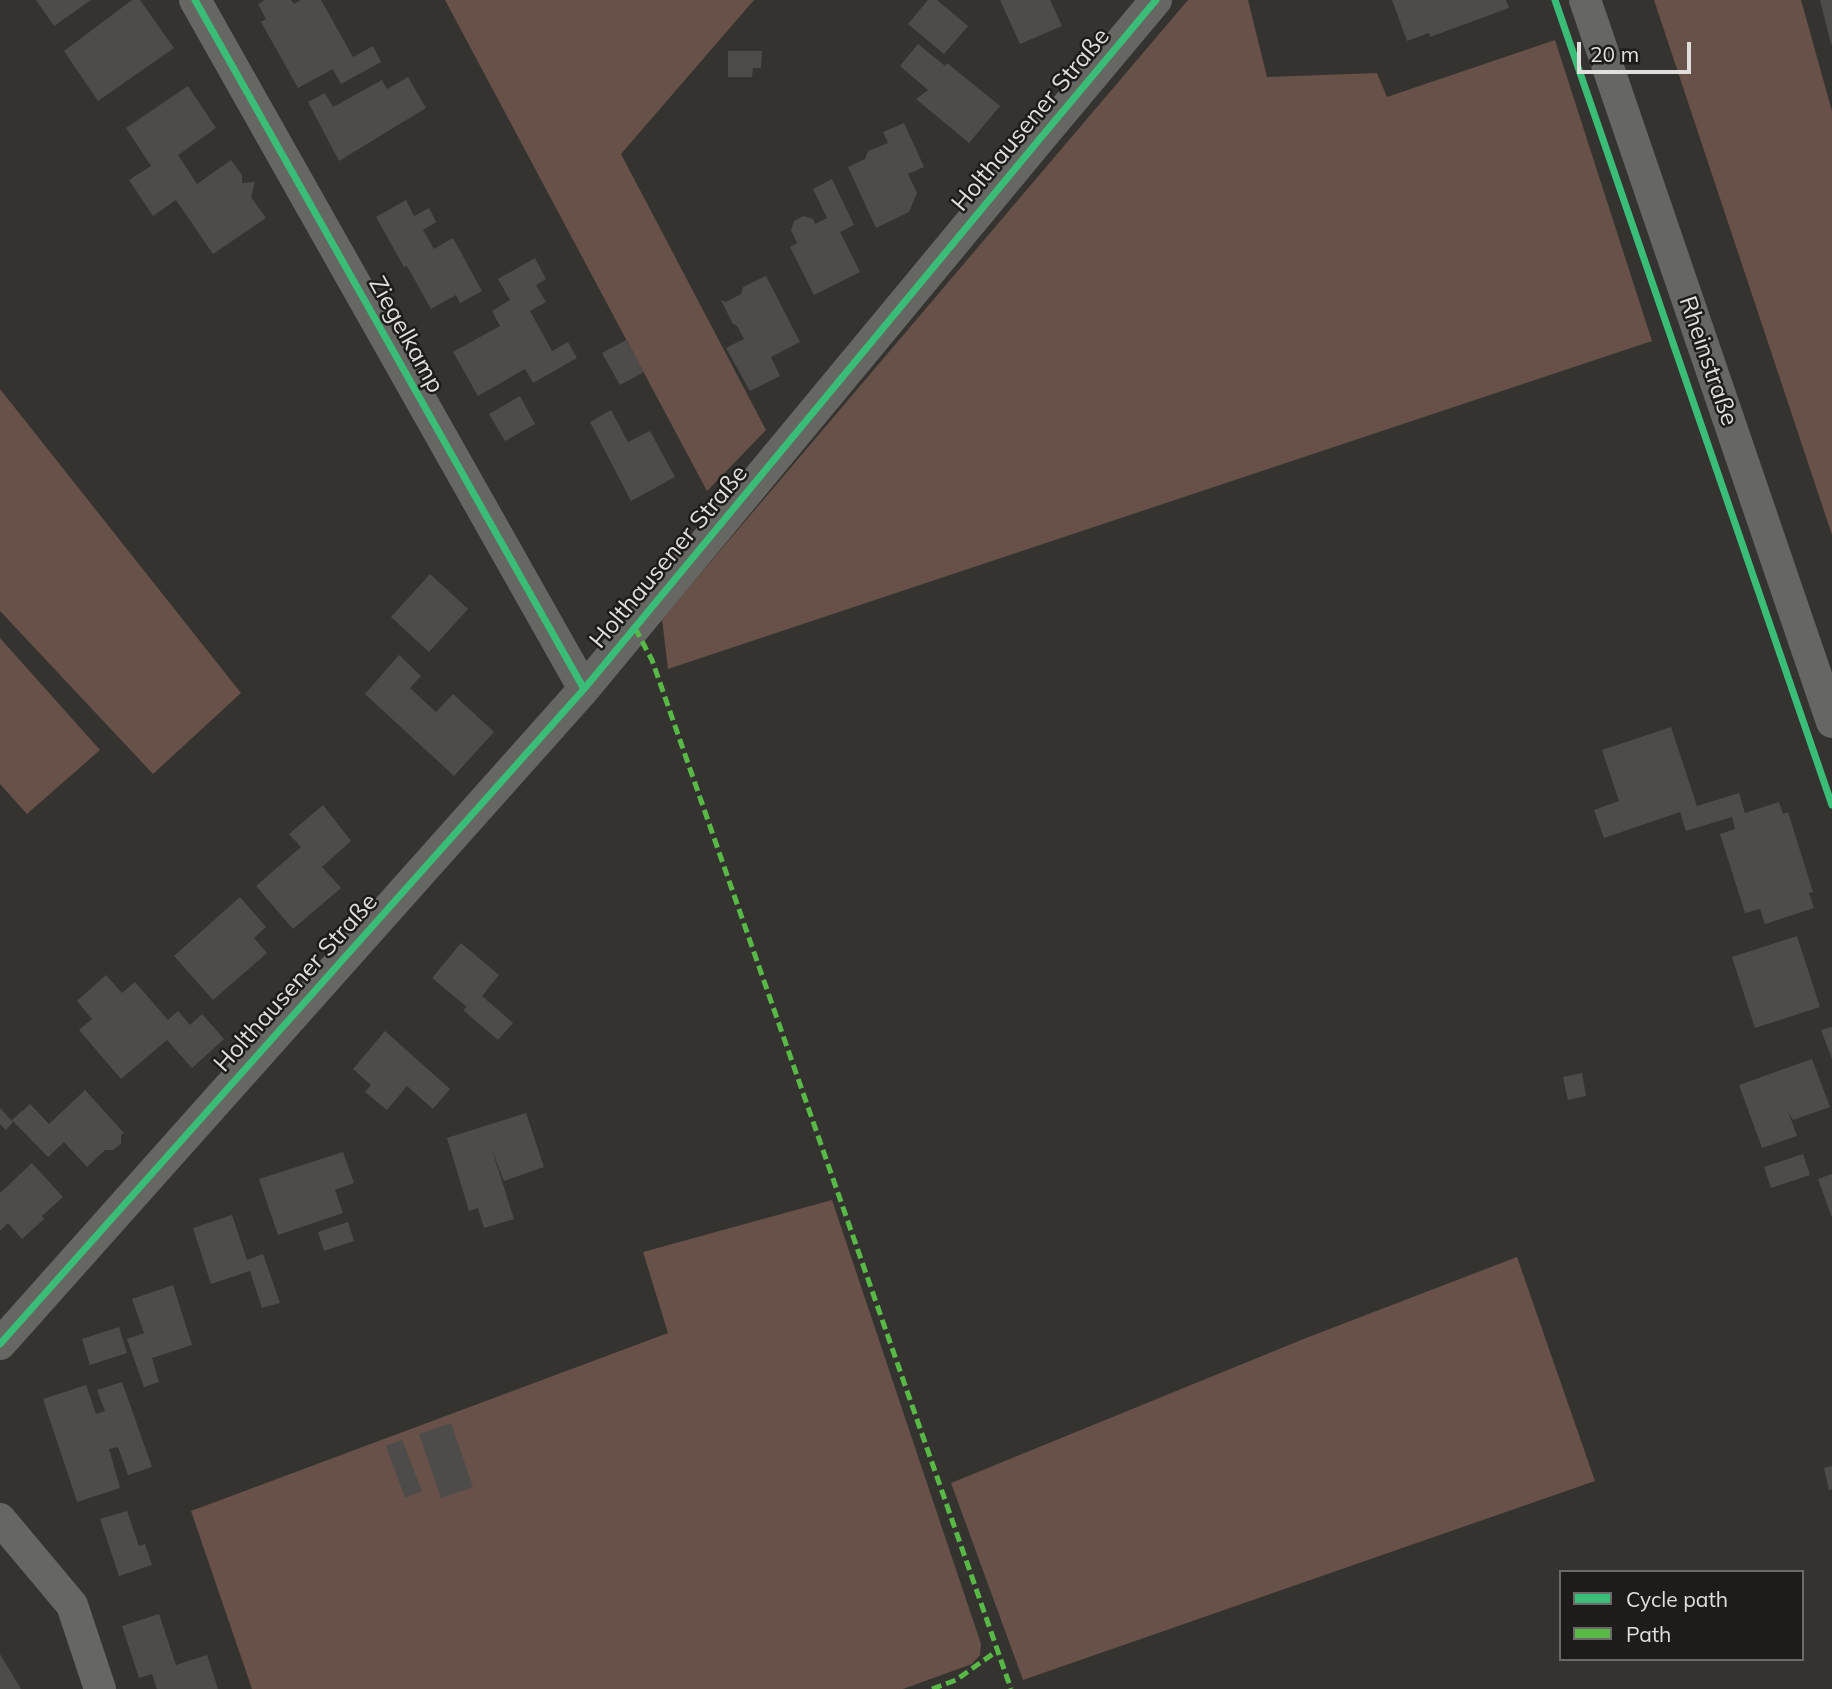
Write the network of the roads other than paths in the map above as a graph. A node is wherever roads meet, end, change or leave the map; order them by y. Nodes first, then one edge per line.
1 (195, 0) edge
2 (1156, 0) edge
3 (1585, 0) edge
4 (584, 690) junction
5 (1832, 722) edge
6 (0, 1344) edge
7 (0, 1519) edge
8 (100, 1689) edge

1 - 4 street, Ziegelkamp
2 - 4 street, Holthausener Straße
3 - 5 street, Rheinstraße
4 - 6 street, Holthausener Straße
7 - 8 street

